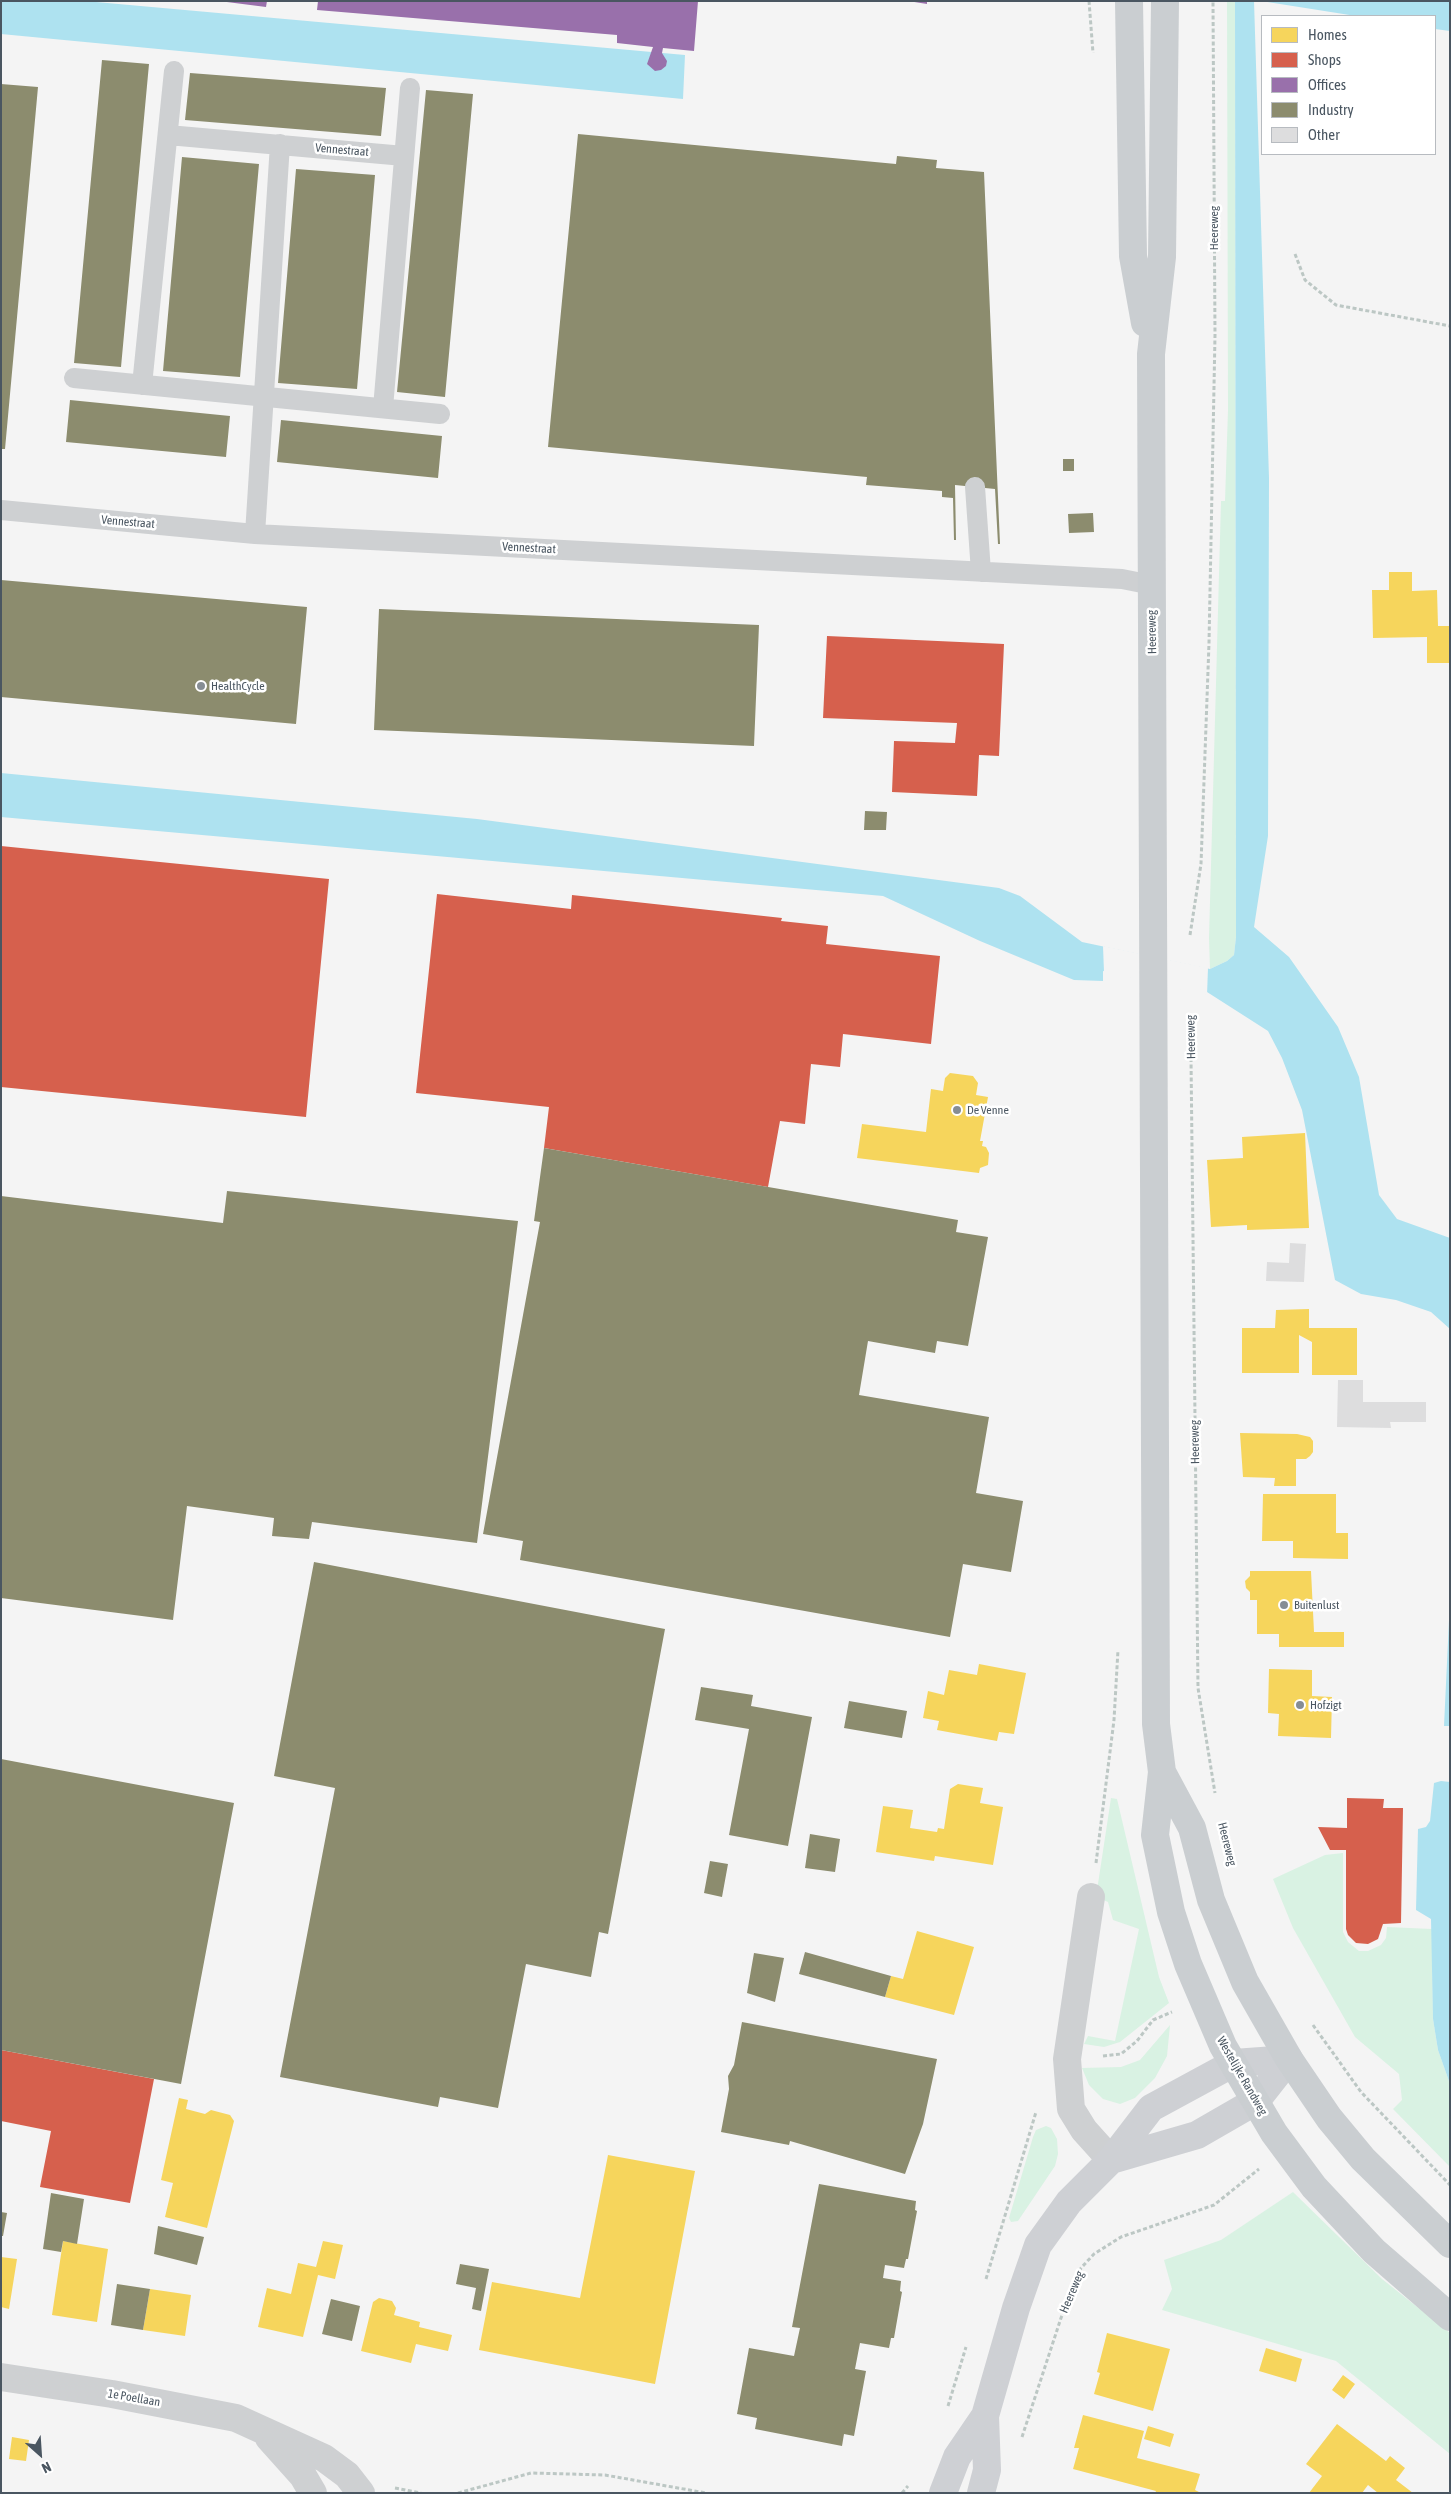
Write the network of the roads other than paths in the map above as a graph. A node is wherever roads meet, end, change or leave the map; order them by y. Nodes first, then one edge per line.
1 (1129, 1) edge
2 (1166, 1) edge
3 (174, 71) dead end
4 (410, 88) dead end
5 (168, 135) junction
6 (280, 144) junction
7 (404, 156) junction
8 (1151, 354) junction
9 (74, 378) dead end
10 (142, 385) junction
11 (264, 396) junction
12 (383, 408) junction
13 (440, 414) dead end
14 (975, 487) dead end
15 (1, 510) edge
16 (255, 534) junction
17 (981, 572) junction
18 (1152, 586) junction
19 (1162, 1772) junction
20 (1091, 1897) dead end
21 (1289, 2059) junction
22 (1234, 2063) junction
23 (1256, 2101) junction
24 (1111, 2160) junction
25 (1450, 2244) edge
26 (1450, 2317) edge
27 (1, 2377) edge
28 (985, 2416) junction
29 (264, 2431) junction
30 (313, 2493) edge
31 (361, 2493) edge
32 (943, 2493) edge
33 (981, 2493) edge

1 - 8 main road, Heereweg
2 - 8 main road, Heereweg
3 - 5 lane
4 - 7 lane
5 - 6 lane, Vennestraat
5 - 10 lane
6 - 7 lane, Vennestraat
6 - 11 lane
7 - 12 lane
8 - 18 main road, Heereweg
9 - 10 lane
10 - 11 lane
11 - 12 lane
11 - 16 lane
12 - 13 lane
14 - 17 lane
15 - 16 lane, Vennestraat
16 - 17 lane, Vennestraat
17 - 18 lane
18 - 19 main road, Heereweg
19 - 21 main road, Heereweg
19 - 22 main road, Westelijke Randweg
20 - 24 street
21 - 22 main road
21 - 23 main road
21 - 25 main road
22 - 23 main road, Westelijke Randweg
22 - 24 main road
23 - 24 main road
23 - 26 main road, Westelijke Randweg
24 - 28 main road
27 - 29 street, 1e Poellaan
28 - 32 main road
28 - 33 main road
29 - 30 street, 1e Poellaan
29 - 31 street, 1e Poellaan

